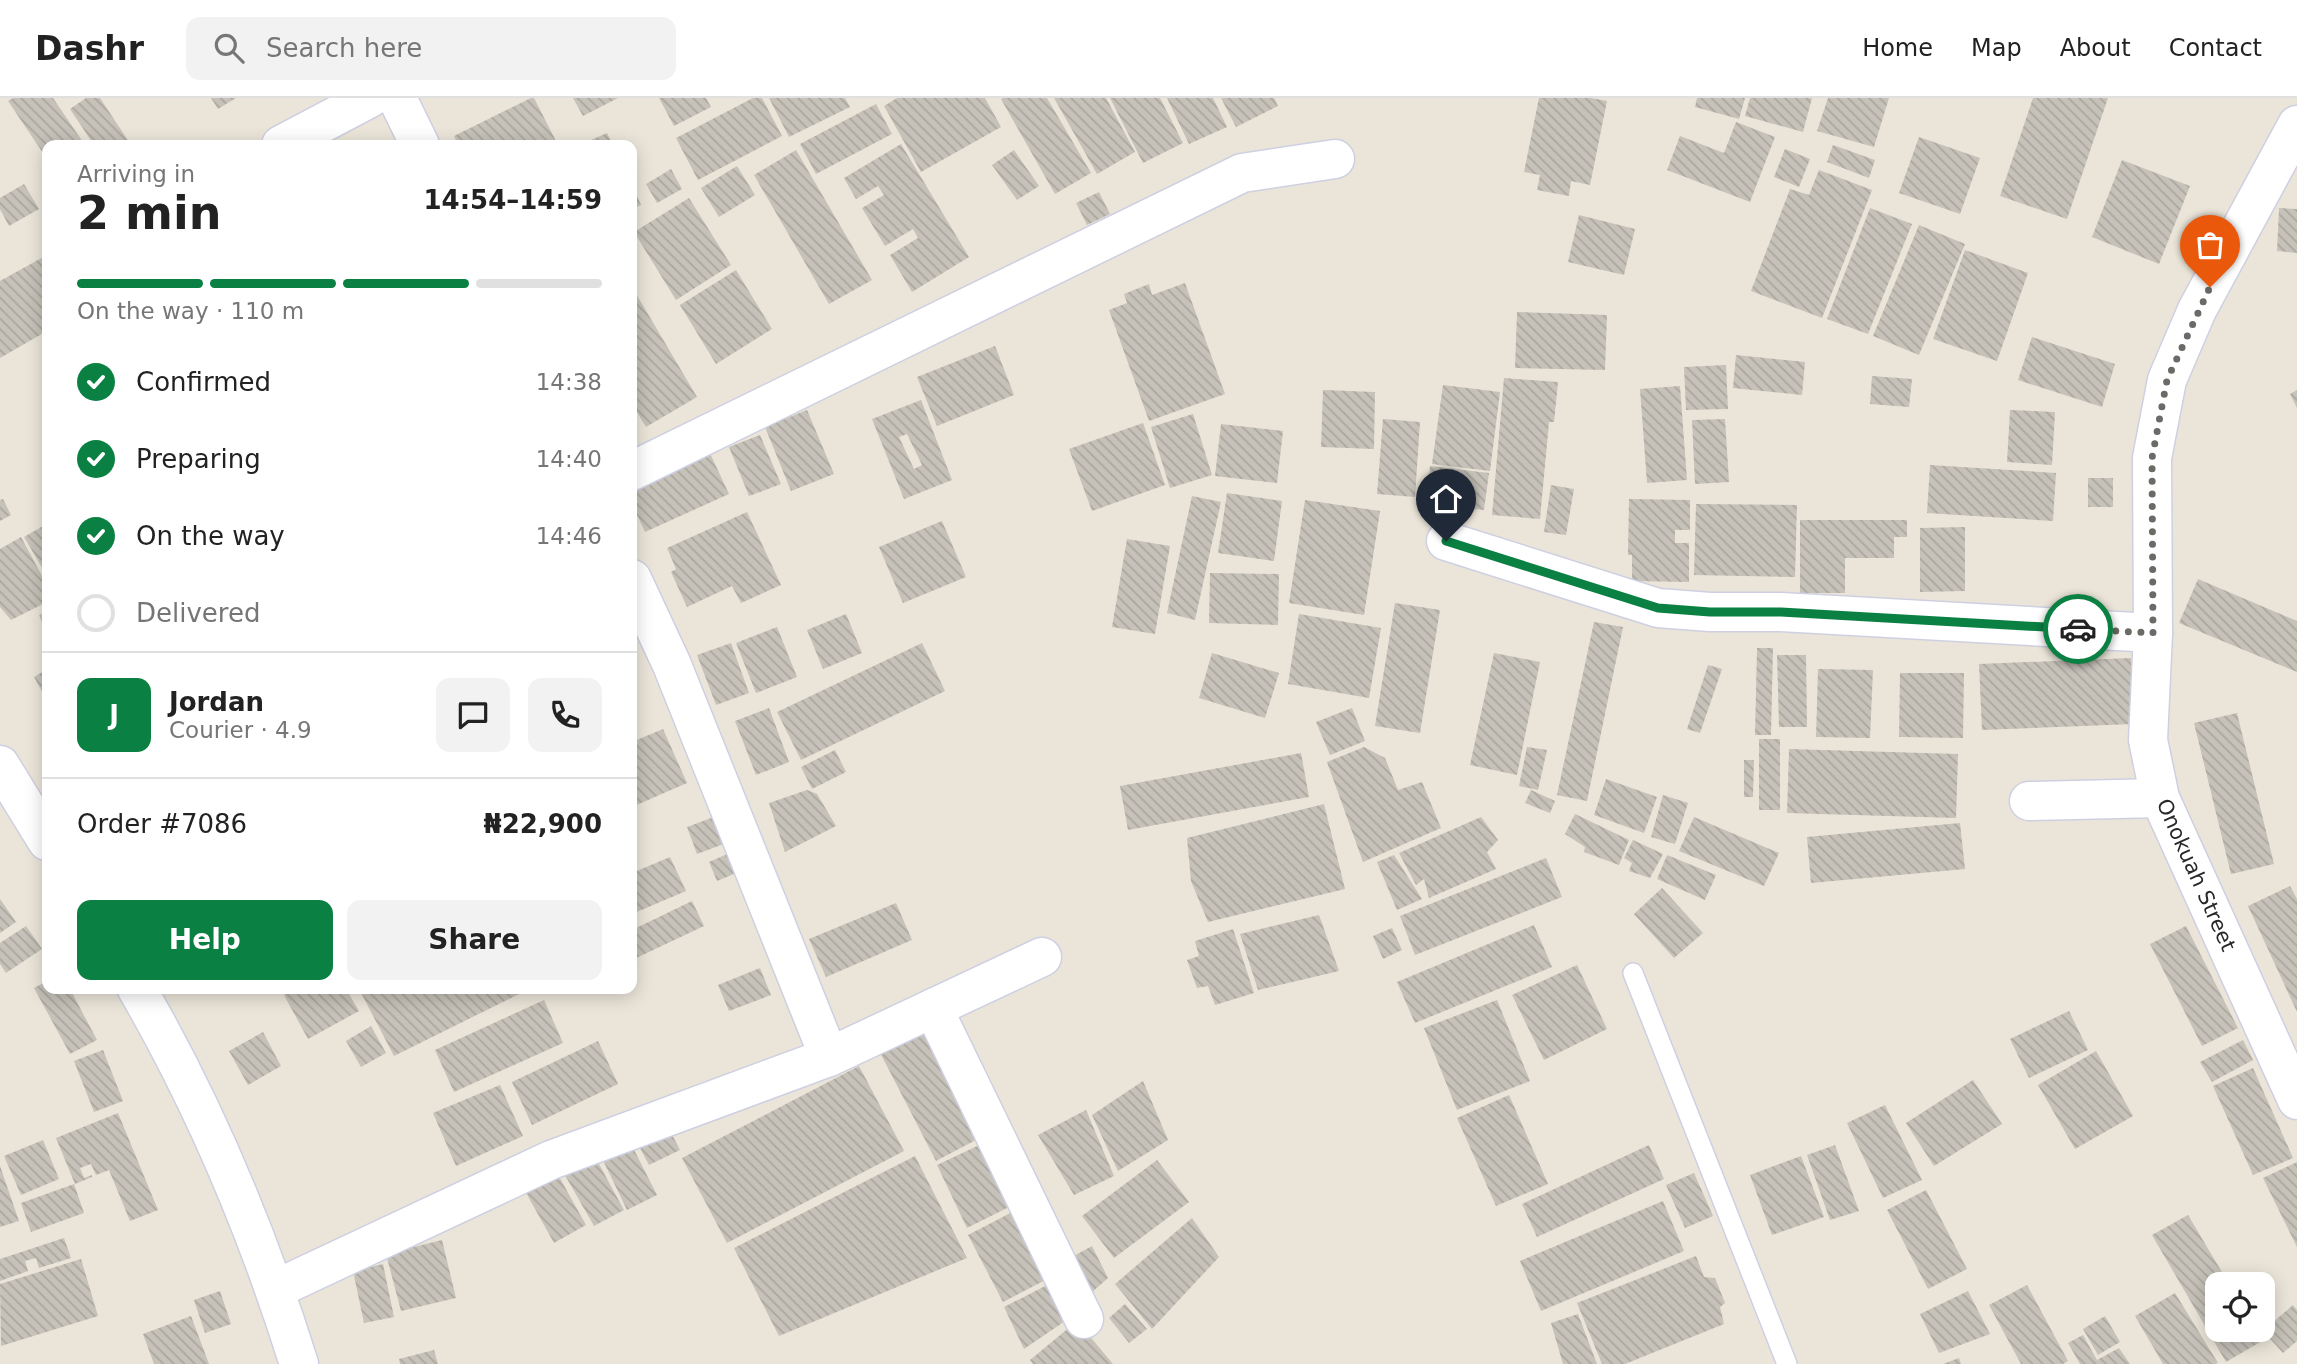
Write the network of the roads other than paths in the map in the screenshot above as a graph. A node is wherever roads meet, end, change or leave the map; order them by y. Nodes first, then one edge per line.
1 (370, 98) edge
2 (397, 98) edge
3 (2297, 125) edge
4 (290, 140) edge
5 (418, 140) edge
6 (1335, 159) dead end
7 (637, 469) edge
8 (1446, 541) dead end
9 (637, 589) edge
10 (2153, 633) junction
11 (2, 772) edge
12 (2160, 798) junction
13 (2029, 801) dead end
14 (42, 833) edge
15 (1042, 957) dead end
16 (1633, 973) dead end
17 (141, 994) edge
18 (933, 1008) junction
19 (829, 1057) junction
20 (2297, 1100) edge
21 (276, 1289) junction
22 (1084, 1320) dead end
23 (299, 1364) edge
24 (1787, 1364) edge

1 - 4 street
2 - 5 street
3 - 10 street, Onokuah Street
6 - 7 street
8 - 10 street
9 - 19 street
10 - 12 street, Onokuah Street
11 - 14 street
12 - 13 street
12 - 20 street, Onokuah Street
15 - 18 street
16 - 24 lane
17 - 21 street
18 - 19 street
18 - 22 street
19 - 21 street
21 - 23 street

